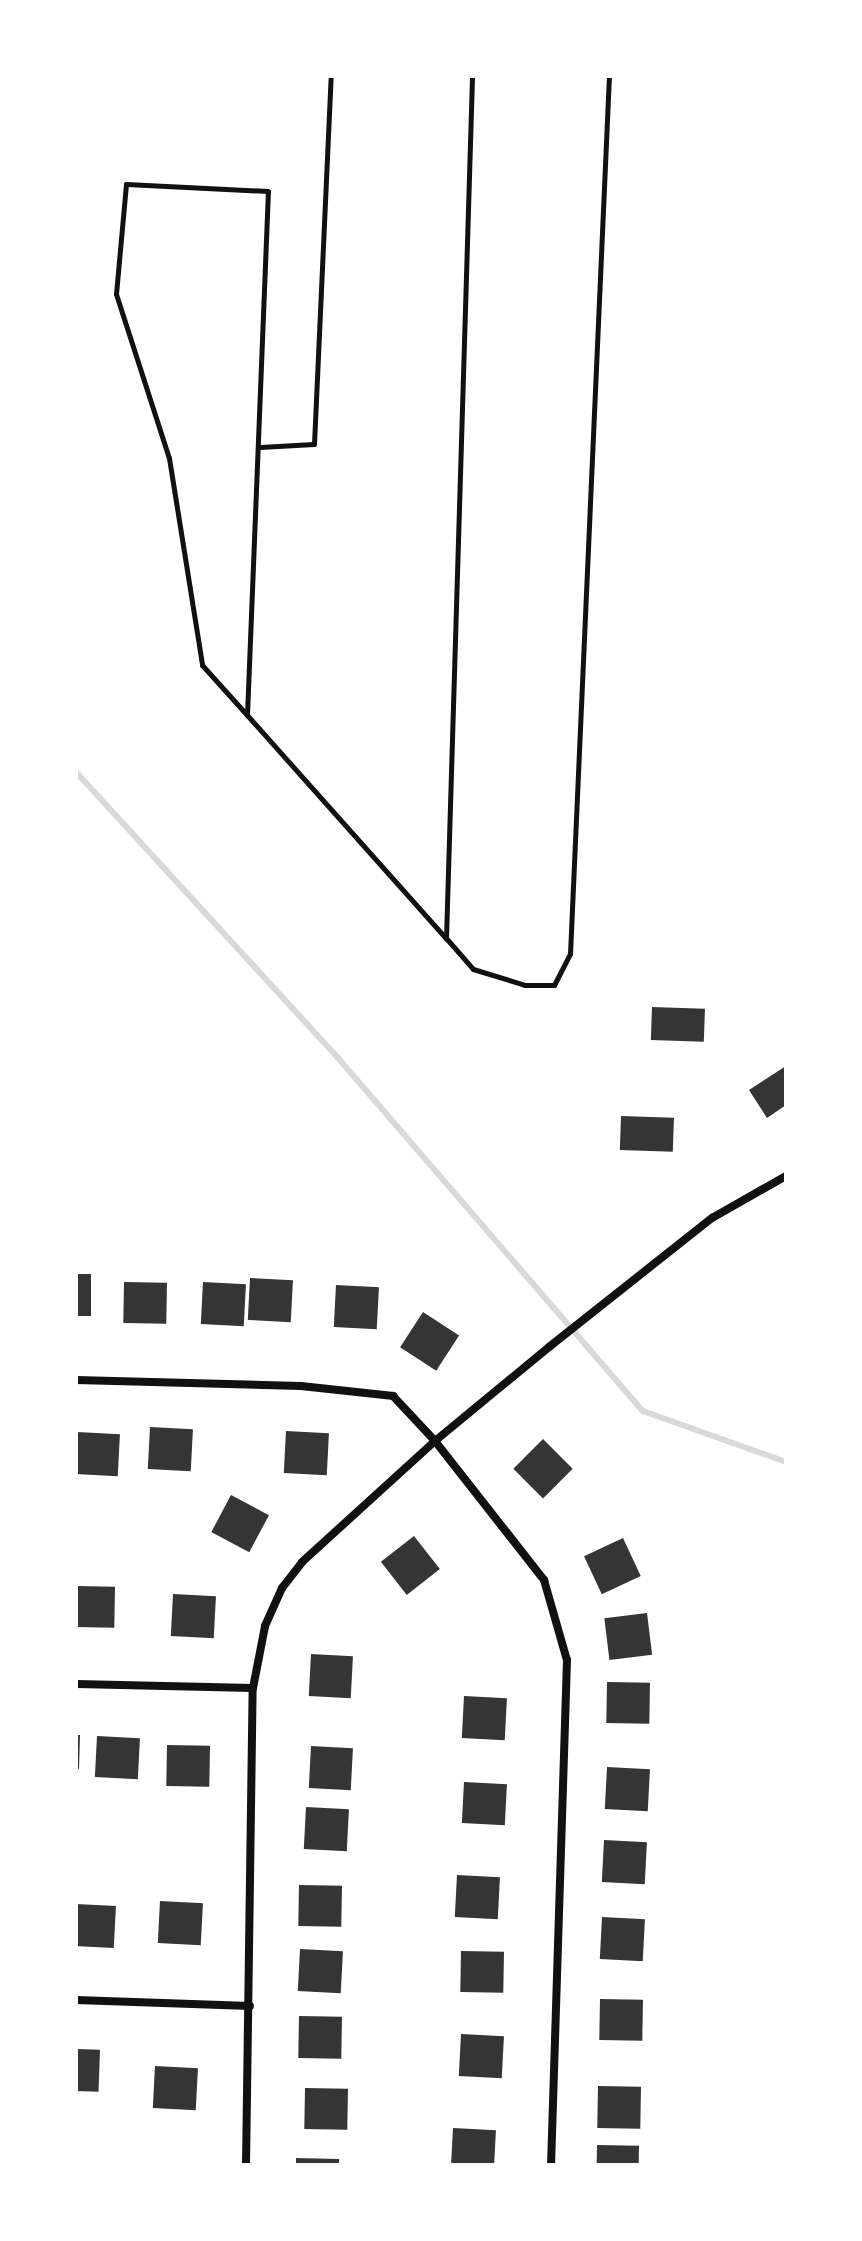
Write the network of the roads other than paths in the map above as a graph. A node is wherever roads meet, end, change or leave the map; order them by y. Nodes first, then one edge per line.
1 (331, 76) edge
2 (472, 76) edge
3 (609, 76) edge
4 (260, 447) junction
5 (247, 715) junction
6 (446, 938) junction
7 (786, 1176) edge
8 (76, 1380) edge
9 (435, 1441) junction
10 (76, 1684) edge
11 (253, 1688) junction
12 (76, 2000) edge
13 (250, 2006) junction
14 (246, 2165) edge
15 (551, 2165) edge

1 - 4 lane
2 - 6 lane
3 - 6 lane
4 - 5 lane
4 - 5 lane
5 - 6 lane
7 - 9 street
8 - 9 street
9 - 11 street
9 - 15 street
10 - 11 street
11 - 13 street
12 - 13 street
13 - 14 street

